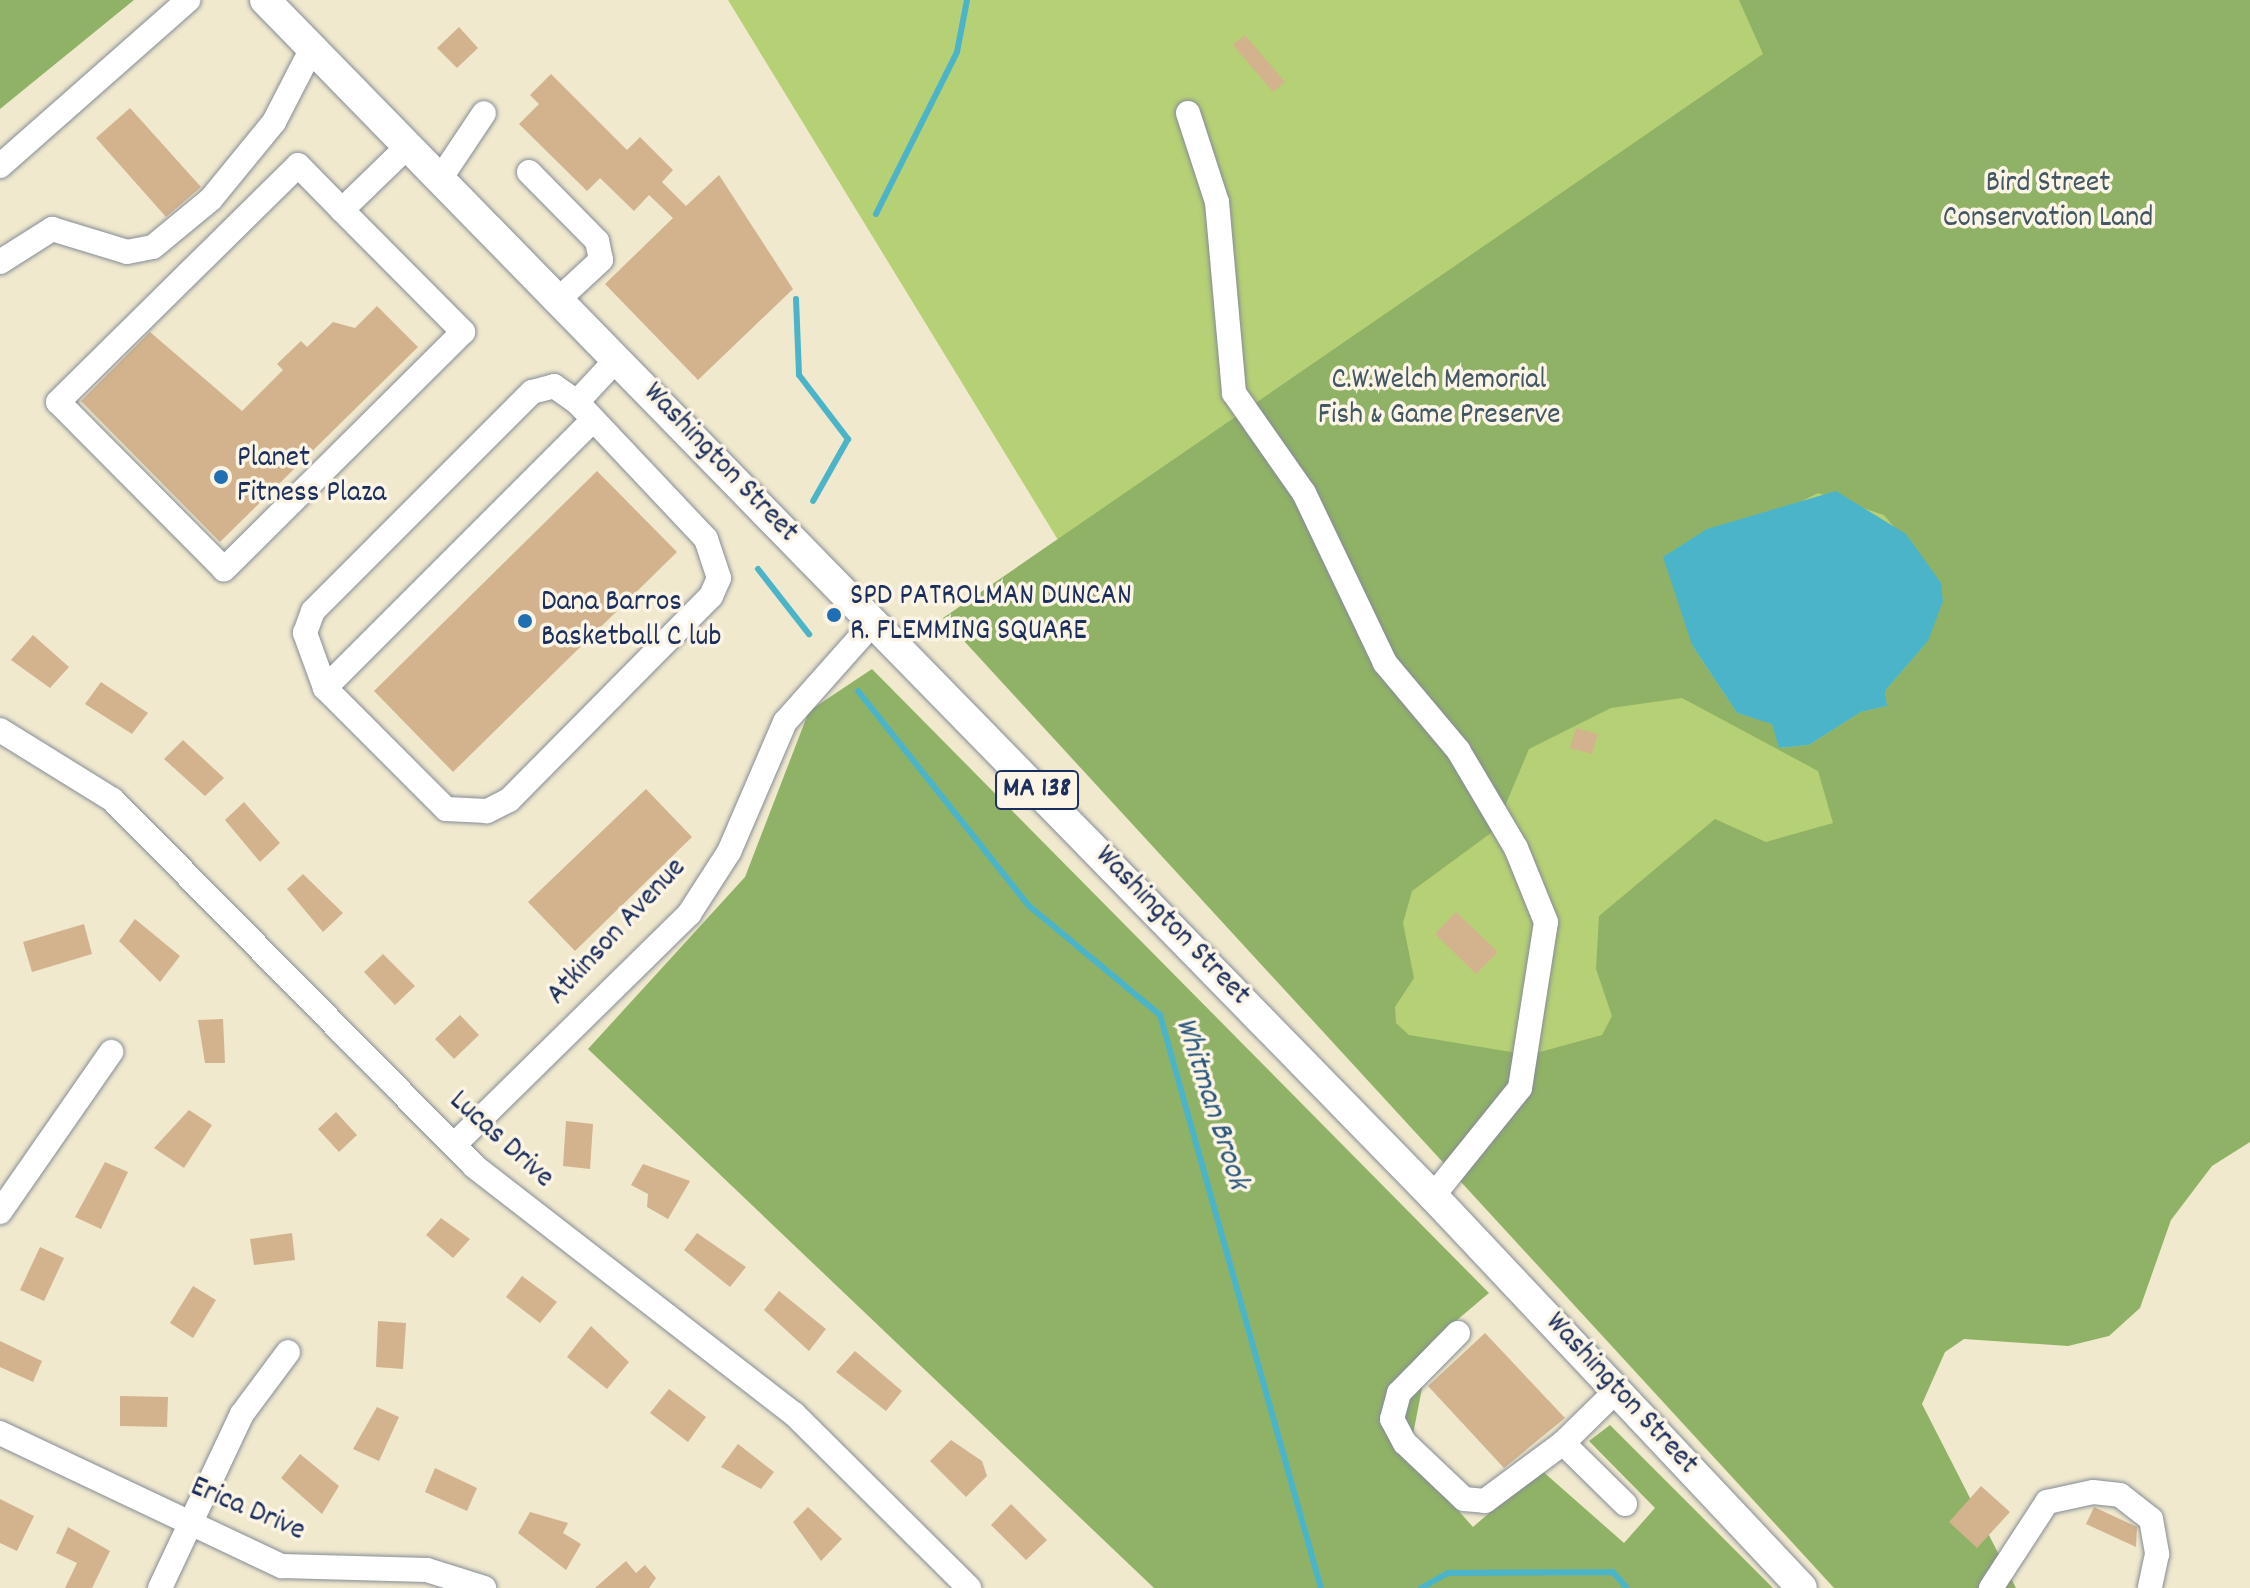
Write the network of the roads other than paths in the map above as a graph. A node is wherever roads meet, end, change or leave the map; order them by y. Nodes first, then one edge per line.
1 (188, 0) edge
2 (265, 0) edge
3 (312, 48) junction
4 (484, 113) dead end
5 (1188, 113) dead end
6 (408, 146) junction
7 (0, 166) edge
8 (529, 172) dead end
9 (440, 179) junction
10 (342, 210) junction
11 (0, 262) edge
12 (559, 299) junction
13 (617, 359) junction
14 (585, 411) junction
15 (873, 623) junction
16 (325, 688) junction
17 (0, 730) edge
18 (111, 1052) dead end
19 (454, 1145) junction
20 (1433, 1196) junction
21 (0, 1212) edge
22 (1458, 1333) dead end
23 (288, 1352) dead end
24 (1616, 1391) junction
25 (0, 1433) edge
26 (1563, 1443) junction
27 (1625, 1504) dead end
28 (190, 1523) junction
29 (160, 1588) edge
30 (484, 1588) edge
31 (969, 1588) edge
32 (1802, 1588) edge
33 (1991, 1588) edge
34 (2150, 1588) edge

1 - 7 street
2 - 3 main road, Washington Street / MA 138
3 - 6 main road, Washington Street / MA 138
3 - 11 street
4 - 9 street
5 - 20 street
6 - 9 main road, Washington Street / MA 138
6 - 10 street
8 - 12 street
9 - 12 main road, Washington Street / MA 138
10 - 10 street
12 - 13 main road, Washington Street / MA 138
13 - 14 street
13 - 15 main road, Washington Street / MA 138
14 - 16 street
14 - 16 street
14 - 16 street
15 - 19 street, Atkinson Avenue
15 - 20 main road, Washington Street / MA 138
17 - 19 street, Lucas Drive
18 - 21 street
19 - 31 street, Lucas Drive
20 - 24 main road, Washington Street / MA 138
22 - 26 street
23 - 28 street
24 - 26 street
24 - 32 main road, Washington Street / MA 138
25 - 28 street, Erica Drive
26 - 27 street
28 - 29 street
28 - 30 street, Erica Drive
33 - 34 street

